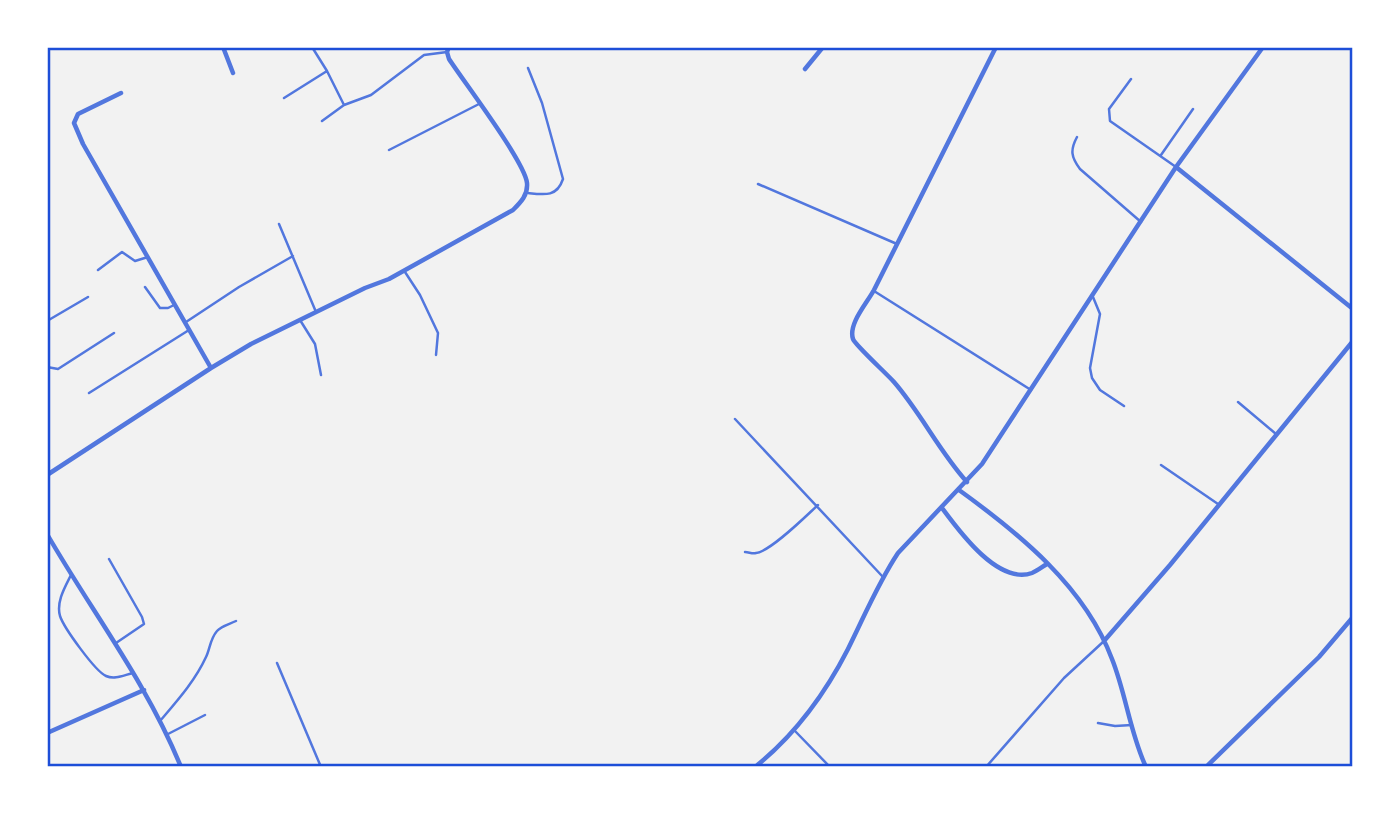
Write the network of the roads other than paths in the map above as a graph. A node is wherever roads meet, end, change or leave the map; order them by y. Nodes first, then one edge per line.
1 (223, 47) edge
2 (312, 47) edge
3 (823, 47) edge
4 (996, 47) edge
5 (1263, 47) edge
6 (448, 49) edge
7 (528, 68) dead end
8 (805, 69) dead end
9 (327, 71) junction
10 (233, 73) dead end
11 (1131, 79) dead end
12 (121, 93) dead end
13 (284, 99) dead end
14 (479, 104) junction
15 (344, 105) junction
16 (1193, 109) dead end
17 (322, 121) dead end
18 (1077, 137) dead end
19 (389, 150) dead end
20 (1160, 156) junction
21 (1176, 167) junction
22 (758, 184) dead end
23 (526, 193) junction
24 (1141, 222) junction
25 (279, 224) dead end
26 (897, 244) junction
27 (293, 256) junction
28 (148, 257) junction
29 (98, 270) dead end
30 (404, 270) junction
31 (145, 287) dead end
32 (874, 290) junction
33 (88, 297) dead end
34 (1093, 297) junction
35 (174, 305) junction
36 (1353, 309) edge
37 (316, 312) junction
38 (300, 319) junction
39 (47, 321) edge
40 (186, 322) junction
41 (189, 330) junction
42 (114, 333) dead end
43 (1353, 341) edge
44 (436, 355) dead end
45 (47, 367) edge
46 (211, 368) junction
47 (321, 375) dead end
48 (1031, 390) junction
49 (89, 393) dead end
50 (1238, 402) dead end
51 (1124, 406) dead end
52 (735, 419) dead end
53 (1276, 434) junction
54 (1161, 465) dead end
55 (47, 475) edge
56 (967, 482) junction
57 (959, 490) junction
58 (1218, 504) junction
59 (818, 505) junction
60 (942, 508) junction
61 (47, 534) edge
62 (745, 552) dead end
63 (109, 559) dead end
64 (1047, 564) junction
65 (71, 575) junction
66 (883, 577) junction
67 (1353, 617) edge
68 (236, 621) dead end
69 (1104, 641) junction
70 (116, 643) junction
71 (277, 663) dead end
72 (133, 673) junction
73 (144, 690) junction
74 (205, 715) dead end
75 (160, 721) junction
76 (1098, 723) dead end
77 (1132, 725) junction
78 (795, 731) junction
79 (47, 733) edge
80 (167, 734) junction
81 (181, 767) edge
82 (321, 767) edge
83 (755, 767) edge
84 (830, 767) edge
85 (986, 767) edge
86 (1146, 767) edge
87 (1206, 767) edge

1 - 10 street
2 - 9 lane
3 - 8 street
4 - 26 street
5 - 21 street
6 - 14 street
6 - 15 lane
7 - 23 lane
9 - 13 lane
9 - 15 lane
11 - 20 lane
12 - 28 street
14 - 19 lane
14 - 23 street
15 - 17 lane
16 - 20 lane
18 - 24 lane
20 - 21 lane
21 - 24 street
21 - 36 street
22 - 26 lane
23 - 30 street
24 - 34 street
25 - 27 lane
26 - 32 street
27 - 37 lane
27 - 40 lane
28 - 29 lane
28 - 35 street
30 - 37 street
30 - 44 lane
31 - 35 lane
32 - 48 lane
32 - 56 street
33 - 39 lane
34 - 48 street
34 - 51 lane
35 - 40 street
37 - 38 street
38 - 46 street
38 - 47 lane
40 - 41 street
41 - 46 street
41 - 49 lane
42 - 45 lane
43 - 53 street
46 - 55 street
48 - 56 street
50 - 53 lane
52 - 59 lane
53 - 58 street
54 - 58 lane
56 - 57 street
57 - 60 street
57 - 64 street
58 - 69 street
59 - 62 lane
59 - 66 lane
60 - 64 street
60 - 66 street
61 - 65 street
63 - 70 lane
64 - 69 street
65 - 70 street
65 - 72 lane
66 - 78 street
67 - 87 street
68 - 75 lane
69 - 77 street
69 - 85 lane
70 - 72 street
71 - 82 lane
72 - 73 street
73 - 75 street
73 - 79 street
74 - 80 lane
75 - 80 street
76 - 77 lane
77 - 86 street
78 - 83 street
78 - 84 lane
80 - 81 street

